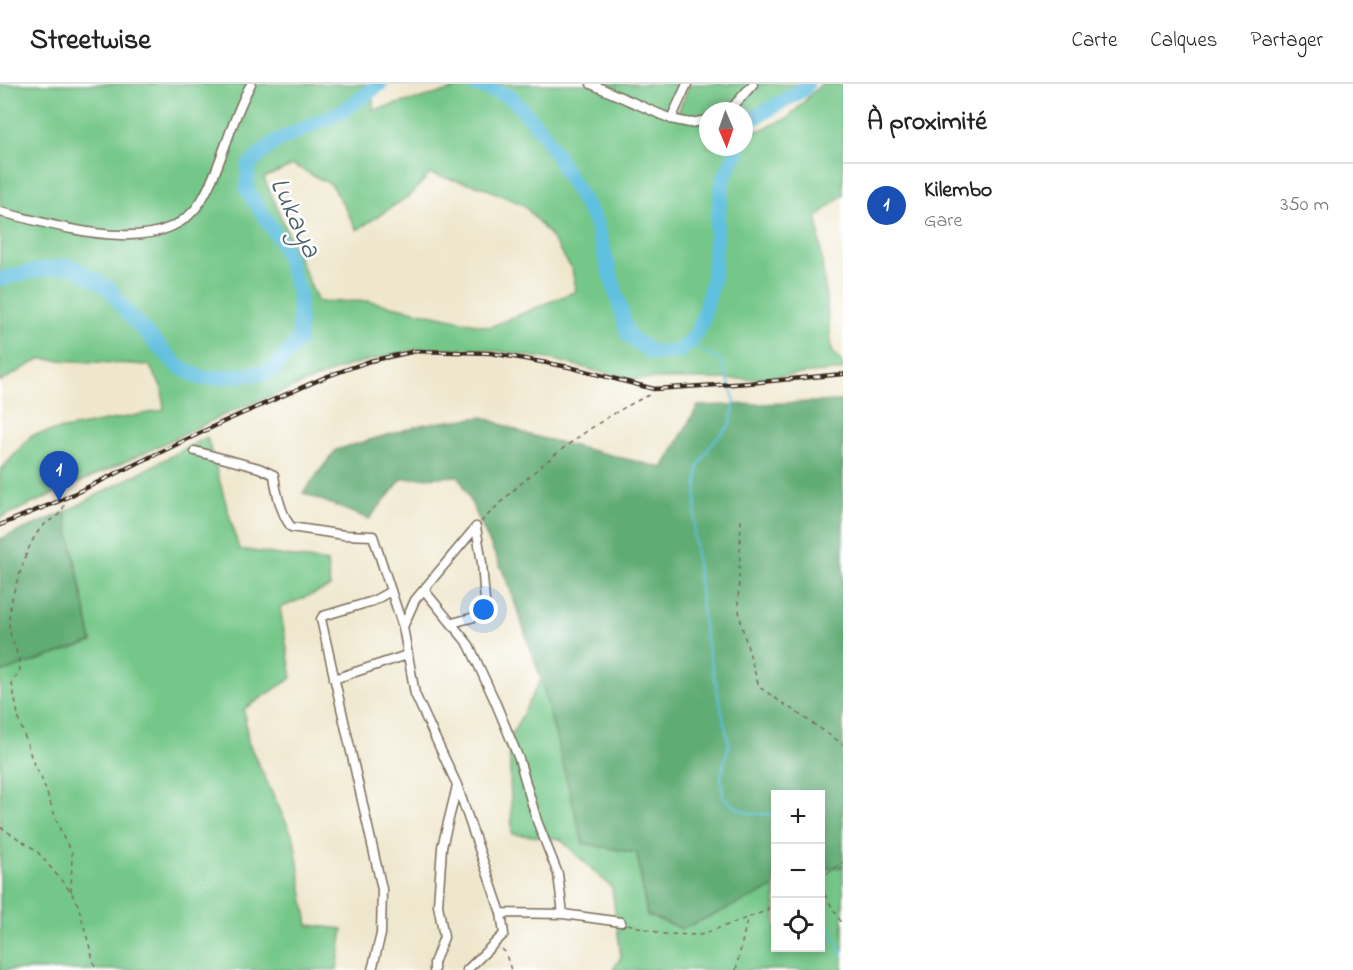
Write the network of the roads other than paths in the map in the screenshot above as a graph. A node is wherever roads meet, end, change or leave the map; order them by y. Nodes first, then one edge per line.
1 (251, 84) edge
2 (591, 84) edge
3 (687, 84) edge
4 (753, 84) edge
5 (737, 102) edge
6 (671, 118) junction
7 (699, 122) edge
8 (0, 212) edge
9 (195, 451) dead end
10 (424, 590) junction
11 (391, 591) junction
12 (452, 623) junction
13 (403, 627) junction
14 (407, 655) junction
15 (334, 679) junction
16 (457, 785) junction
17 (501, 913) junction
18 (563, 914) junction
19 (621, 922) road end
20 (372, 970) edge
21 (434, 970) edge
22 (467, 970) edge

1 - 8 street
2 - 6 street
3 - 6 street
4 - 5 street
6 - 7 street
9 - 11 street
10 - 12 street
10 - 12 street
10 - 13 street
11 - 13 street
11 - 15 street
12 - 18 street
13 - 14 street
14 - 15 street
14 - 16 street
15 - 20 street
16 - 17 street
16 - 21 street
17 - 18 street
17 - 22 street
18 - 19 street

